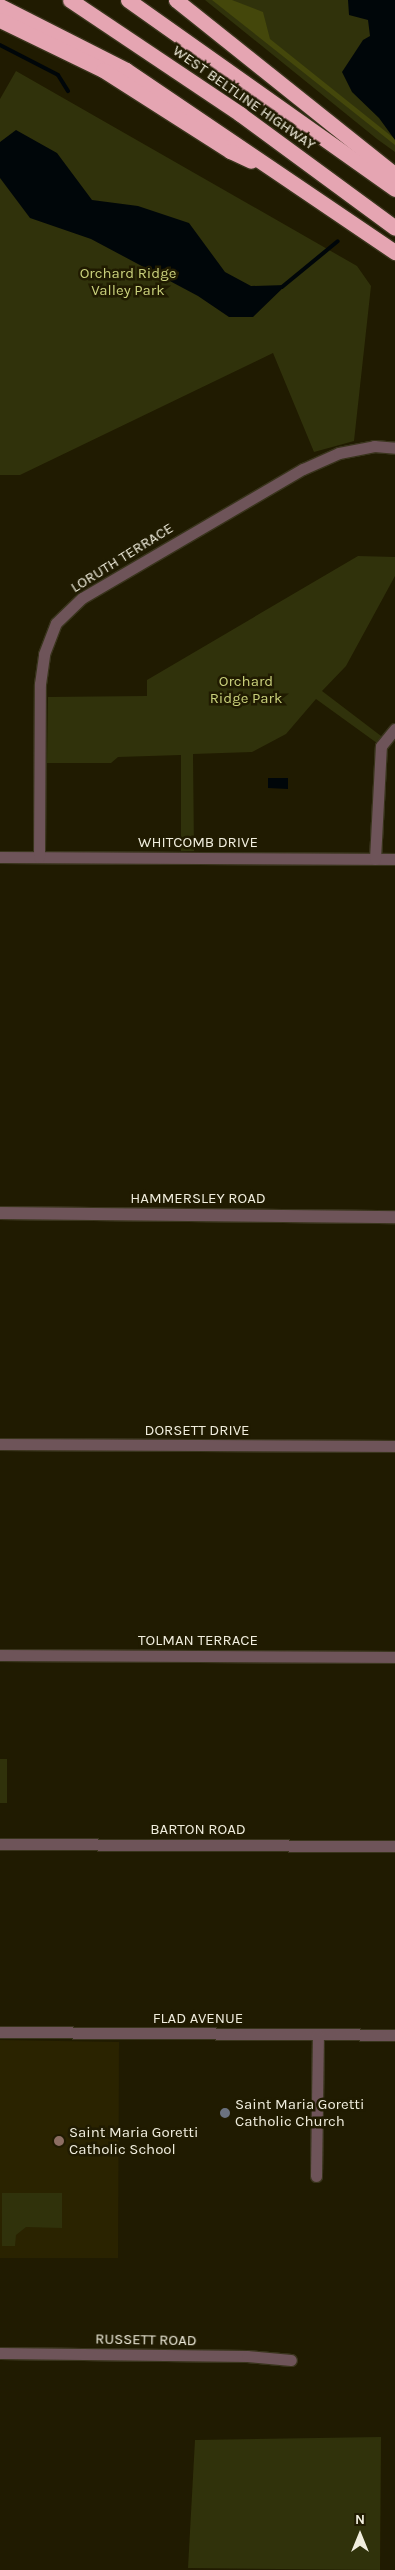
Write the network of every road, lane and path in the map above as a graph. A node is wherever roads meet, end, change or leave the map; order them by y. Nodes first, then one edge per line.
1 (70, 0) edge
2 (128, 0) edge
3 (176, 0) edge
4 (0, 6) edge
5 (0, 20) edge
6 (395, 174) edge
7 (284, 176) junction
8 (395, 189) edge
9 (395, 228) edge
10 (395, 252) edge
11 (395, 448) edge
12 (395, 729) edge
13 (0, 857) edge
14 (39, 857) junction
15 (375, 859) junction
16 (395, 859) edge
17 (0, 1213) edge
18 (395, 1217) edge
19 (0, 1444) edge
20 (395, 1446) edge
21 (0, 1654) edge
22 (395, 1657) edge
23 (0, 1844) edge
24 (395, 1846) edge
25 (0, 2032) edge
26 (318, 2035) junction
27 (395, 2035) edge
28 (316, 2176) dead end
29 (0, 2353) edge
30 (291, 2360) dead end

1 - 9 highway, WEST BELTLINE HIGHWAY
2 - 8 highway, WEST BELTLINE HIGHWAY
3 - 6 highway
4 - 7 highway
5 - 7 highway
7 - 10 highway
11 - 14 street, LORUTH TERRACE
12 - 15 street
13 - 14 street, WHITCOMB DRIVE
14 - 15 street, WHITCOMB DRIVE
15 - 16 street, WHITCOMB DRIVE
17 - 18 street, HAMMERSLEY ROAD
19 - 20 street, DORSETT DRIVE
21 - 22 street, TOLMAN TERRACE
23 - 24 street, BARTON ROAD
25 - 26 street, FLAD AVENUE
26 - 27 street, FLAD AVENUE
26 - 28 street
29 - 30 street, RUSSETT ROAD

